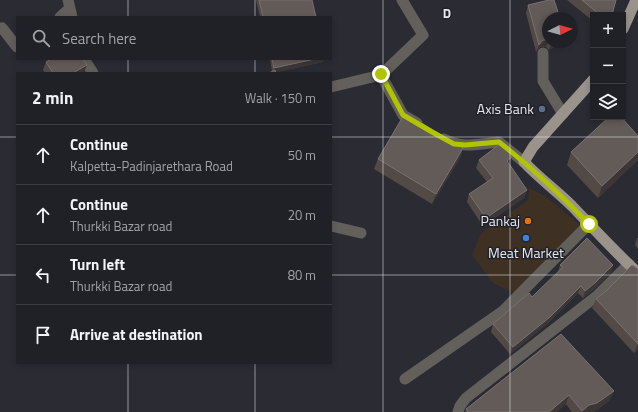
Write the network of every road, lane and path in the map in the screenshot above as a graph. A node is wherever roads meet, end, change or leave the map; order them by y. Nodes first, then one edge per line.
1 (402, 0) edge
2 (636, 0) edge
3 (70, 8) edge
4 (61, 16) edge
5 (626, 22) edge
6 (0, 29) edge
7 (16, 46) edge
8 (543, 53) dead end
9 (85, 60) edge
10 (92, 72) edge
11 (381, 74) junction
12 (590, 83) edge
13 (332, 86) edge
14 (563, 114) junction
15 (426, 129) edge
16 (437, 135) edge
17 (524, 162) junction
18 (589, 224) junction
19 (332, 226) edge
20 (361, 233) dead end
21 (629, 264) junction
22 (638, 273) edge
23 (405, 379) dead end
24 (458, 412) edge

1 - 11 street
2 - 5 main road
3 - 4 street
6 - 7 street
8 - 14 street
9 - 10 street
11 - 13 street
11 - 15 street
12 - 14 main road
14 - 17 main road
16 - 17 street
17 - 18 main road
18 - 21 main road
18 - 23 street
19 - 20 street
21 - 22 main road
21 - 24 street

